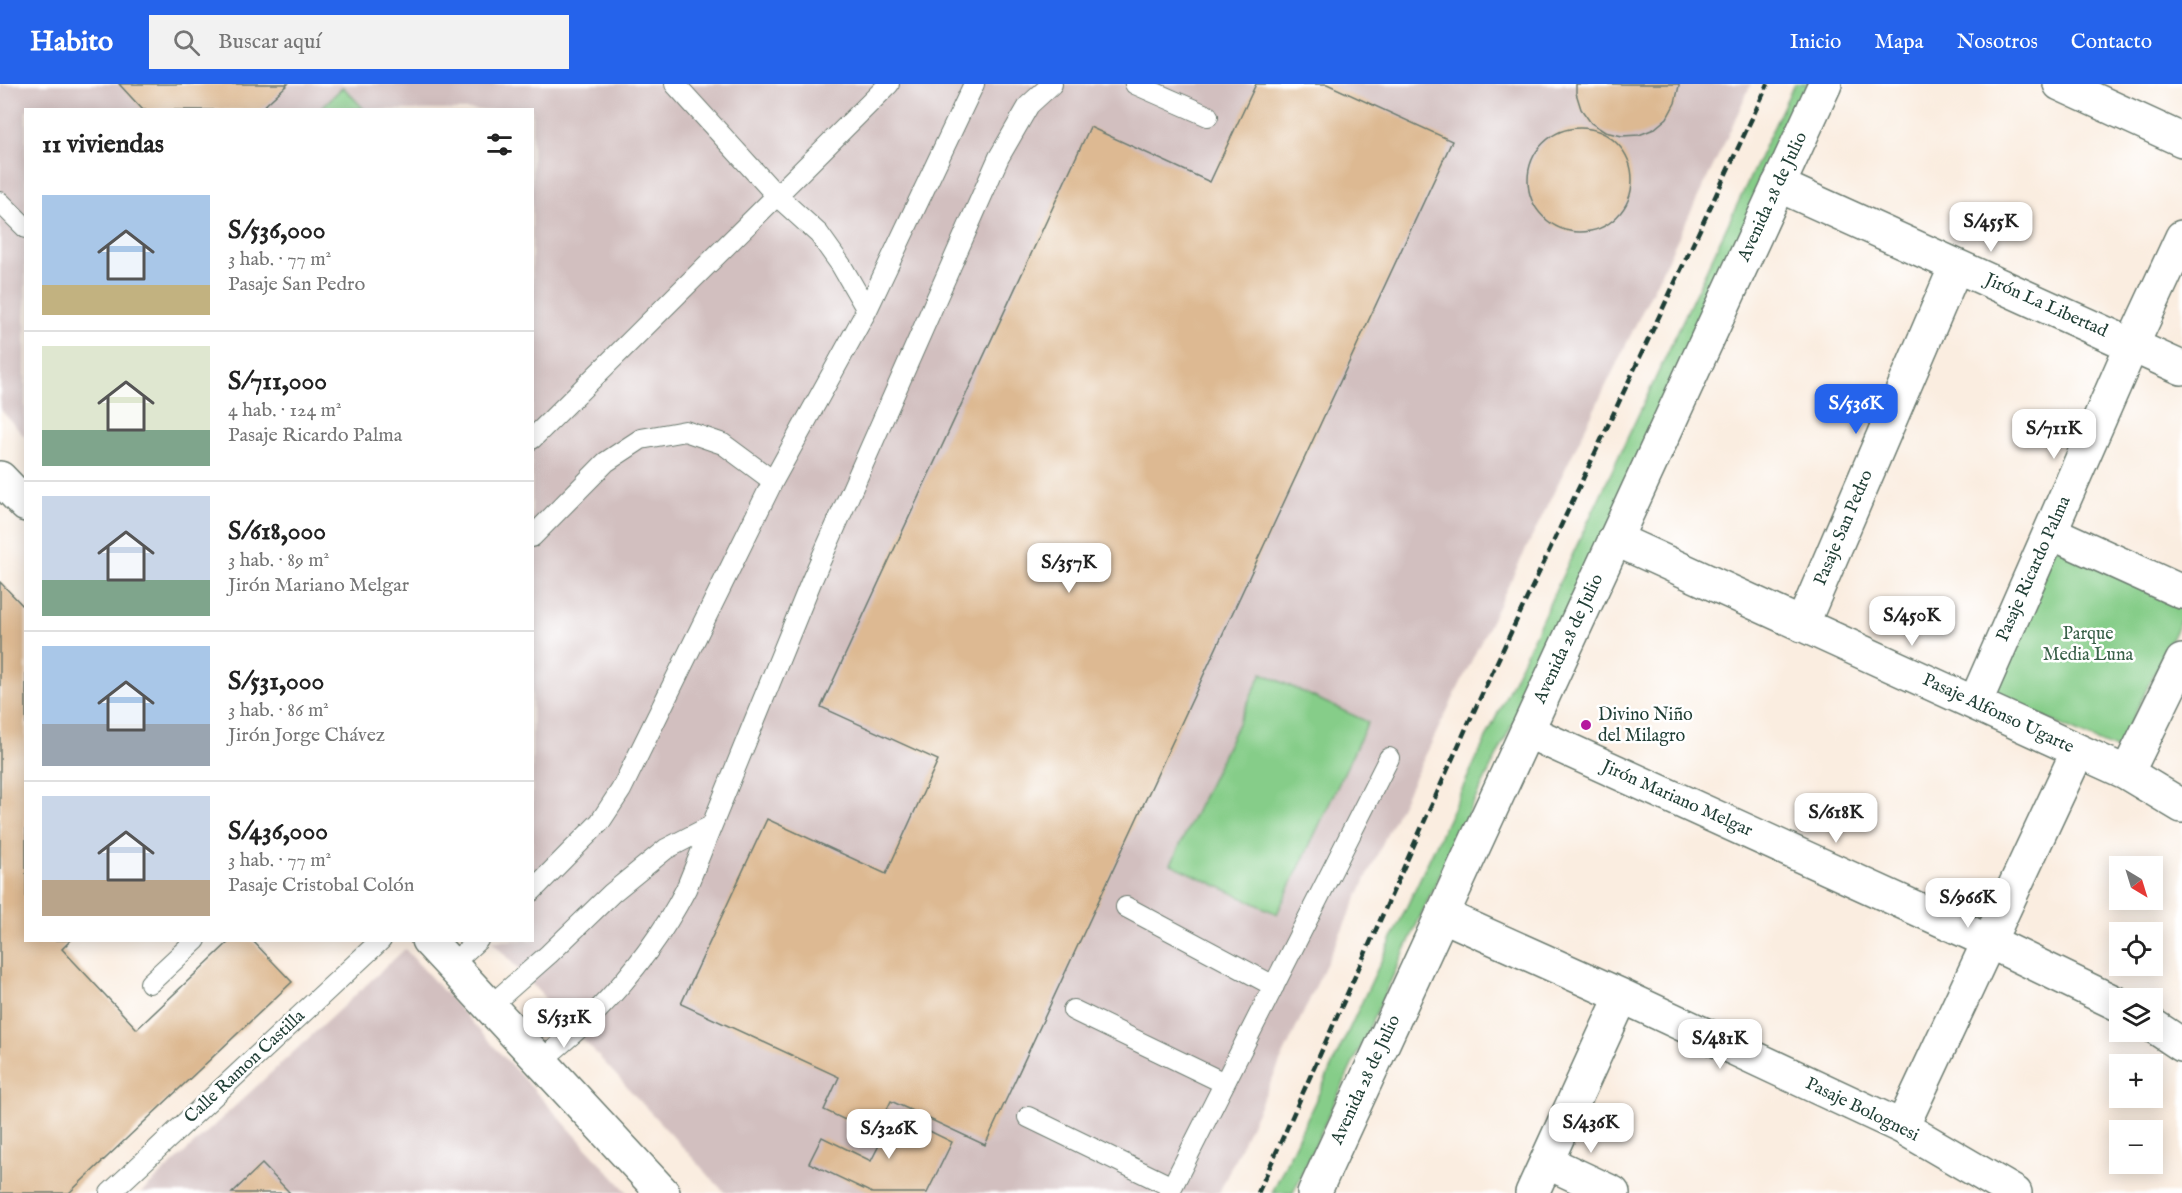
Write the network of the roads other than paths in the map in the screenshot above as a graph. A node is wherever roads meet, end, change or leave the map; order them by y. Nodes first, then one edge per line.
1 (675, 84) edge
2 (889, 84) edge
3 (974, 84) edge
4 (1052, 84) edge
5 (1135, 84) edge
6 (1825, 84) edge
7 (2060, 84) edge
8 (1208, 116) dead end
9 (2182, 140) edge
10 (1778, 185) junction
11 (776, 195) junction
12 (0, 202) edge
13 (24, 226) edge
14 (2182, 237) edge
15 (1956, 266) junction
16 (867, 310) junction
17 (2132, 345) junction
18 (2182, 368) edge
19 (534, 437) edge
20 (773, 482) junction
21 (2050, 532) junction
22 (534, 535) edge
23 (1615, 539) junction
24 (2182, 592) edge
25 (1802, 625) junction
26 (2182, 661) edge
27 (1975, 704) junction
28 (1527, 731) junction
29 (2078, 751) junction
30 (1389, 758) dead end
31 (2127, 773) junction
32 (2182, 806) edge
33 (711, 826) junction
34 (534, 889) edge
35 (1126, 907) dead end
36 (1442, 915) junction
37 (194, 942) edge
38 (379, 942) edge
39 (430, 942) edge
40 (476, 942) edge
41 (1990, 942) junction
42 (451, 965) junction
43 (150, 983) dead end
44 (1274, 986) junction
45 (1622, 996) junction
46 (2109, 1000) edge
47 (490, 1006) junction
48 (1073, 1011) dead end
49 (2163, 1032) edge
50 (2182, 1045) edge
51 (541, 1061) junction
52 (1224, 1083) junction
53 (1028, 1117) dead end
54 (1902, 1127) junction
55 (1547, 1162) junction
56 (1171, 1190) edge
57 (110, 1193) edge
58 (663, 1193) edge
59 (1314, 1193) edge
60 (1532, 1193) edge
61 (1613, 1193) edge
62 (2015, 1193) edge

1 - 11 lane
2 - 11 lane
3 - 16 lane
4 - 33 lane
5 - 8 lane
6 - 10 street, Avenida 28 de Julio
7 - 9 street
10 - 15 street, Jirón La Libertad
10 - 23 street, Avenida 28 de Julio
11 - 16 lane
11 - 19 lane
12 - 13 lane
14 - 17 street, Pasaje Ricardo Palma
15 - 17 street, Jirón La Libertad
15 - 25 street, Pasaje San Pedro
16 - 20 lane
17 - 18 street, Jirón La Libertad
17 - 21 street, Pasaje Ricardo Palma
20 - 22 lane
20 - 34 lane
21 - 24 street
21 - 27 street, Pasaje Ricardo Palma
23 - 25 street, Pasaje Alfonso Ugarte
23 - 28 street, Avenida 28 de Julio
25 - 27 street, Pasaje Alfonso Ugarte
26 - 31 street
27 - 29 street, Pasaje Alfonso Ugarte
28 - 36 street, Avenida 28 de Julio
28 - 41 street, Jirón Mariano Melgar
29 - 31 street, Pasaje Alfonso Ugarte
29 - 41 street
30 - 44 lane
31 - 32 street, Pasaje Alfonso Ugarte
33 - 47 lane
33 - 51 lane
35 - 44 lane
36 - 45 street, Pasaje Bolognesi
36 - 59 street, Avenida 28 de Julio
37 - 43 lane
38 - 57 lane, Calle Ramon Castilla
39 - 42 street
40 - 42 lane
41 - 46 street, Jirón Mariano Melgar
41 - 54 street
42 - 47 street
44 - 52 lane
45 - 54 street, Pasaje Bolognesi
45 - 55 street
47 - 51 street
48 - 52 lane
49 - 50 street
51 - 58 street
52 - 56 lane
53 - 56 lane
54 - 62 street, Pasaje Bolognesi
55 - 60 street
55 - 61 street

